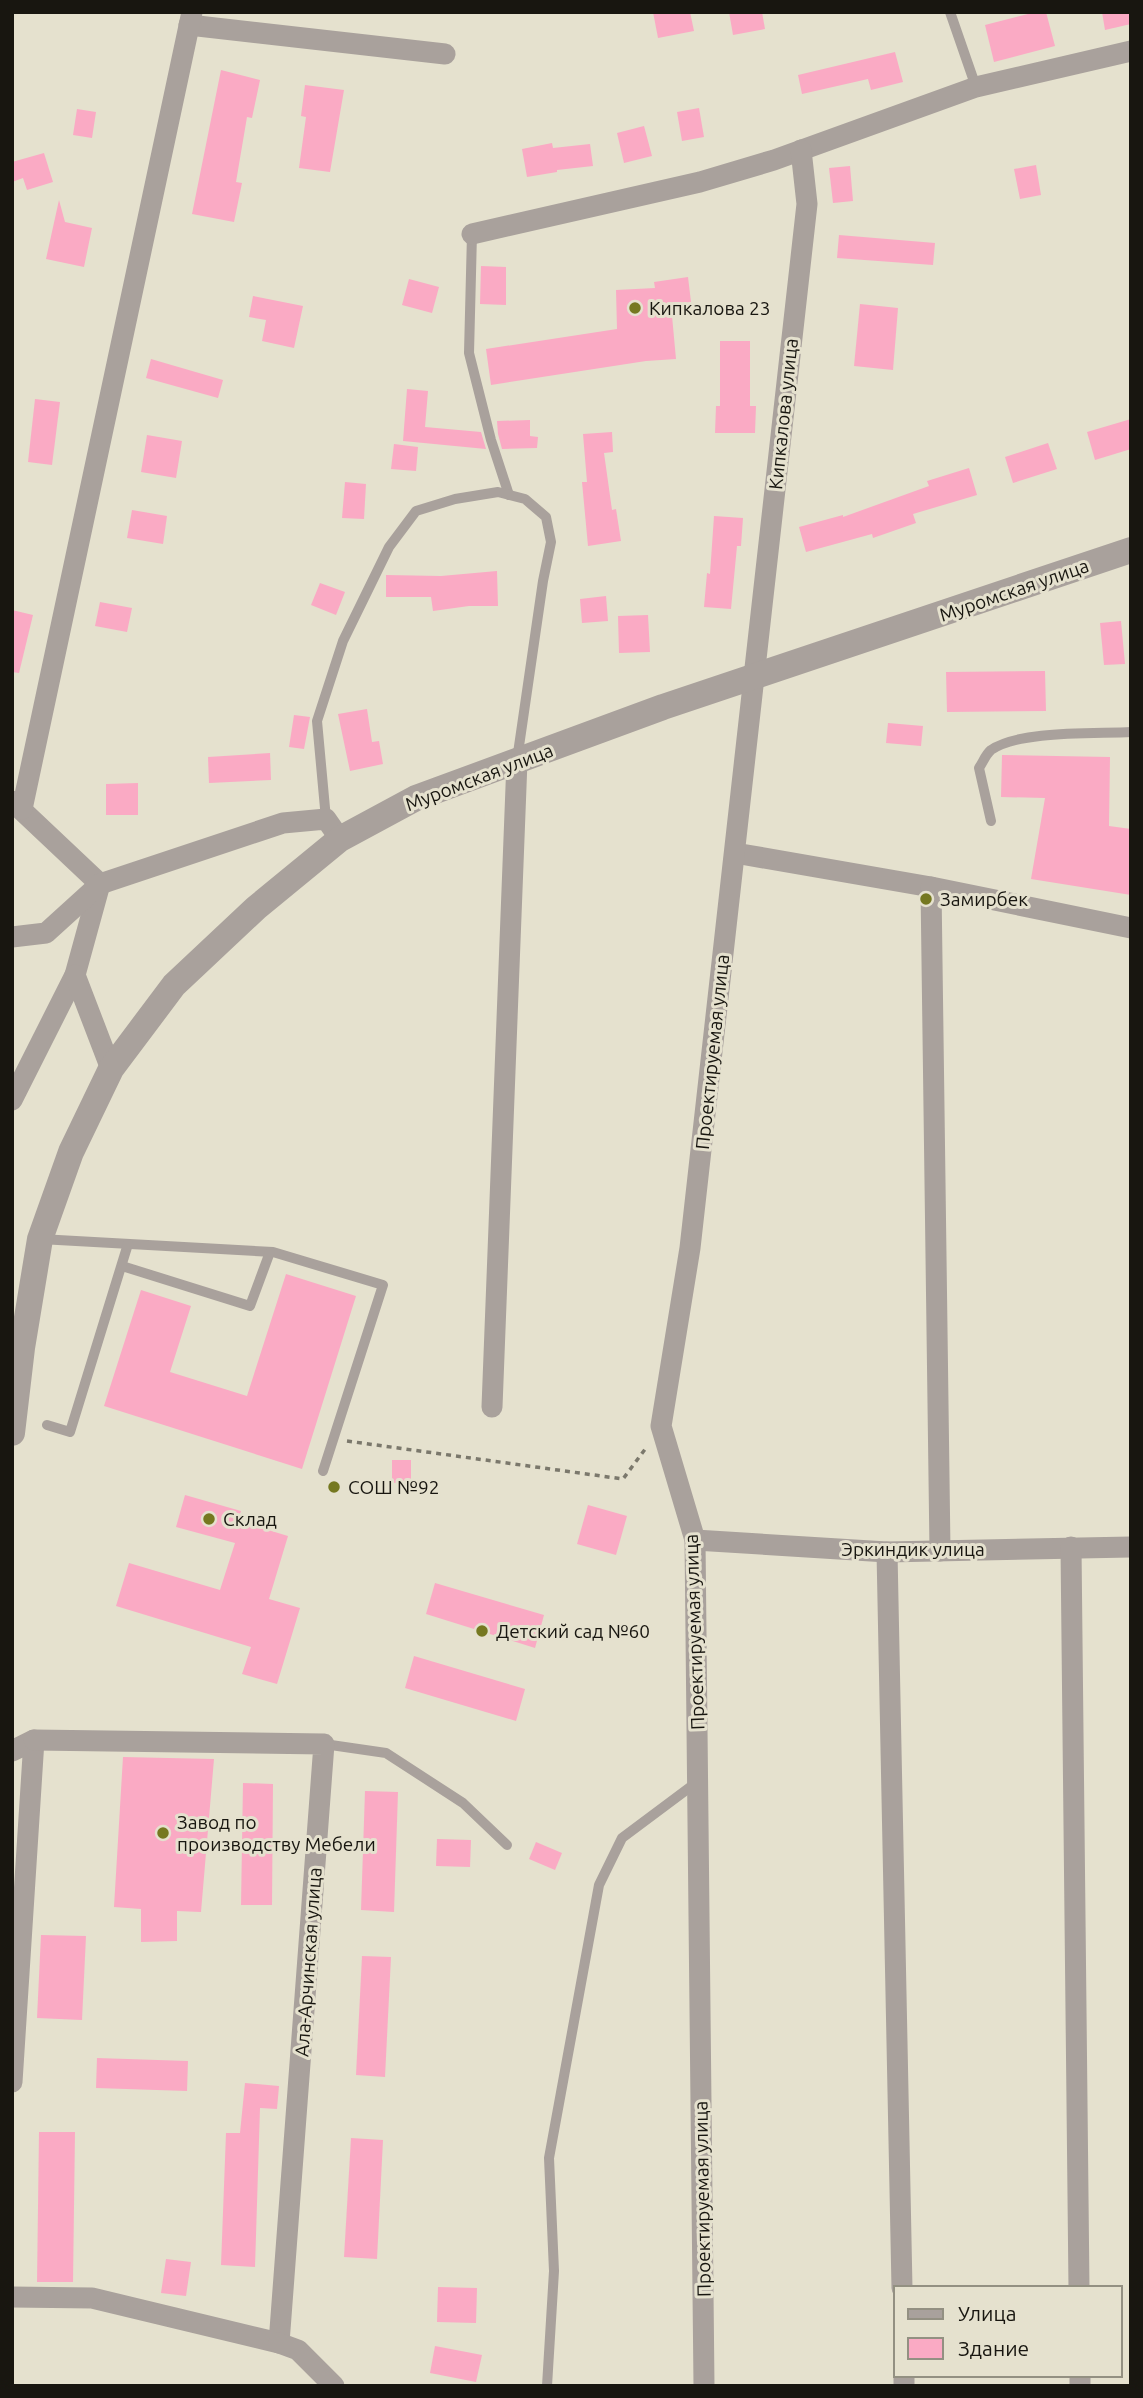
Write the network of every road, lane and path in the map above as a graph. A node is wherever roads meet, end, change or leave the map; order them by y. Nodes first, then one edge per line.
1 (950, 12) edge
2 (191, 19) edge
3 (1131, 51) edge
4 (444, 54) dead end
5 (976, 87) junction
6 (801, 150) junction
7 (472, 234) joint
8 (509, 495) junction
9 (1131, 550) edge
10 (753, 678) junction
11 (1131, 732) edge
12 (517, 761) junction
13 (17, 805) edge
14 (991, 821) dead end
15 (333, 829) junction
16 (735, 853) junction
17 (100, 884) junction
18 (931, 887) junction
19 (1131, 928) edge
20 (12, 937) edge
21 (75, 975) junction
22 (111, 1069) junction
23 (12, 1100) edge
24 (40, 1239) junction
25 (128, 1244) junction
26 (270, 1252) junction
27 (122, 1266) junction
28 (492, 1406) dead end
29 (47, 1425) dead end
30 (661, 1426) junction
31 (12, 1433) edge
32 (333, 1439) junction
33 (323, 1471) dead end
34 (695, 1540) junction
35 (1131, 1546) edge
36 (1071, 1547) junction
37 (940, 1551) junction
38 (887, 1552) junction
39 (34, 1740) junction
40 (324, 1744) junction
41 (12, 1751) edge
42 (698, 1782) junction
43 (508, 1845) dead end
44 (12, 2082) edge
45 (902, 2286) edge
46 (1079, 2286) edge
47 (12, 2297) edge
48 (279, 2343) junction
49 (334, 2386) edge
50 (547, 2386) edge
51 (704, 2386) edge

1 - 5 lane
2 - 4 street
2 - 13 street
3 - 5 street
5 - 6 street
6 - 7 street
6 - 10 street, Кипкалова улица
7 - 8 lane
8 - 12 lane
8 - 15 lane
9 - 10 street, Муромская улица
10 - 12 street, Муромская улица
10 - 16 street, Проектируемая улица
11 - 14 lane
12 - 15 street, Муромская улица
12 - 28 street
13 - 17 street
15 - 17 street
15 - 22 street, Муромская улица
16 - 18 street
16 - 30 street, Проектируемая улица
17 - 20 street
17 - 21 street
18 - 19 street
18 - 37 street
21 - 22 street
21 - 23 street
22 - 24 street, Муромская улица
24 - 25 lane
24 - 31 street, Муромская улица
25 - 26 lane
25 - 27 lane
26 - 27 lane
26 - 32 lane
27 - 29 lane
30 - 32 path
30 - 34 street, Проектируемая улица
32 - 33 lane
34 - 38 street, Эркиндик улица
34 - 42 street, Проектируемая улица
35 - 36 street, Эркиндик улица
36 - 37 street, Эркиндик улица
36 - 46 street
37 - 38 street, Эркиндик улица
38 - 45 street
39 - 40 street
39 - 41 street
39 - 44 street
40 - 43 lane
40 - 48 street, Ала-Арчинская улица
42 - 50 lane
42 - 51 street, Проектируемая улица
47 - 48 street
48 - 49 street

